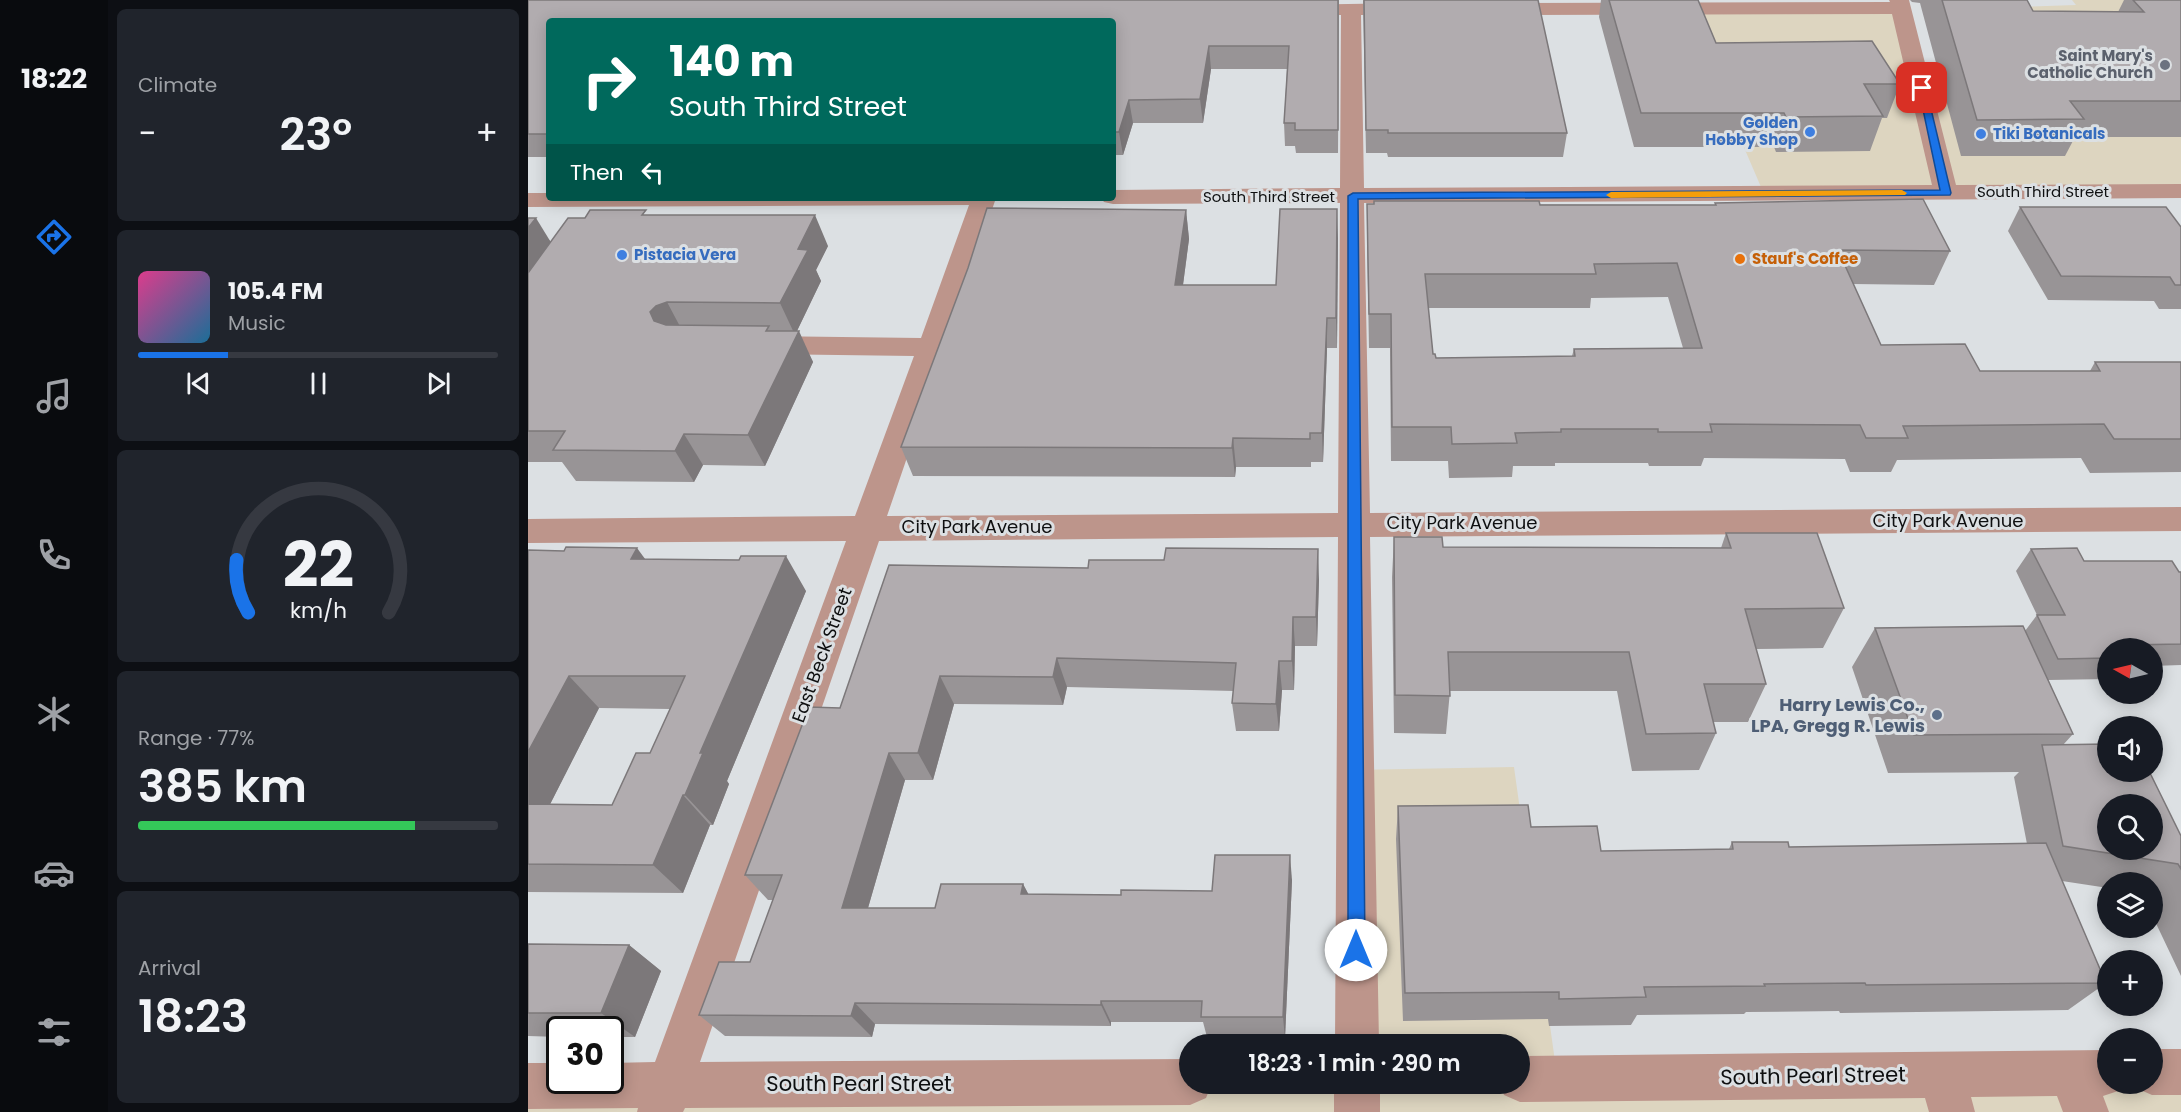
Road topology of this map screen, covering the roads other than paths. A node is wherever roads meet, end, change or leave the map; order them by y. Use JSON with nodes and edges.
{"nodes":[{"id":1,"x":1900,"y":4,"type":"edge"},
{"id":2,"x":1340,"y":6,"type":"edge"},
{"id":3,"x":1275,"y":9,"type":"edge"},
{"id":4,"x":1432,"y":9,"type":"edge"},
{"id":5,"x":1479,"y":9,"type":"edge"},
{"id":6,"x":2181,"y":191,"type":"edge"},
{"id":7,"x":1946,"y":193,"type":"junction"},
{"id":8,"x":1353,"y":196,"type":"junction"},
{"id":9,"x":1116,"y":197,"type":"edge"},
{"id":10,"x":528,"y":200,"type":"edge"},
{"id":11,"x":546,"y":200,"type":"edge"},
{"id":12,"x":605,"y":201,"type":"edge"},
{"id":13,"x":982,"y":201,"type":"edge"},
{"id":14,"x":590,"y":222,"type":"edge"},
{"id":15,"x":731,"y":345,"type":"edge"},
{"id":16,"x":931,"y":347,"type":"junction"},
{"id":17,"x":2181,"y":519,"type":"edge"},
{"id":18,"x":1354,"y":524,"type":"junction"},
{"id":19,"x":867,"y":528,"type":"junction"},
{"id":20,"x":528,"y":531,"type":"edge"},
{"id":21,"x":1357,"y":1034,"type":"edge"},
{"id":22,"x":2163,"y":1072,"type":"edge"},
{"id":23,"x":2181,"y":1072,"type":"edge"},
{"id":24,"x":1530,"y":1079,"type":"edge"},
{"id":25,"x":1179,"y":1082,"type":"edge"},
{"id":26,"x":528,"y":1086,"type":"edge"},
{"id":27,"x":2089,"y":1086,"type":"edge"},
{"id":28,"x":1947,"y":1093,"type":"edge"},
{"id":29,"x":1357,"y":1094,"type":"edge"},
{"id":30,"x":664,"y":1098,"type":"edge"},
{"id":31,"x":1357,"y":1112,"type":"edge"}],
"edges":[{"from":1,"to":5,"type":"street"},
{"from":1,"to":7,"type":"street"},
{"from":2,"to":3,"type":"street"},
{"from":2,"to":4,"type":"street"},
{"from":2,"to":8,"type":"street"},
{"from":6,"to":7,"type":"street","name":"South Third Street"},
{"from":7,"to":8,"type":"street","name":"South Third Street"},
{"from":8,"to":9,"type":"street","name":"South Third Street"},
{"from":8,"to":18,"type":"street"},
{"from":10,"to":11,"type":"street"},
{"from":12,"to":14,"type":"street"},
{"from":13,"to":16,"type":"street","name":"East Beck Street"},
{"from":15,"to":16,"type":"street"},
{"from":16,"to":19,"type":"street","name":"East Beck Street"},
{"from":17,"to":18,"type":"street","name":"City Park Avenue"},
{"from":18,"to":19,"type":"street","name":"City Park Avenue"},
{"from":18,"to":21,"type":"street"},
{"from":19,"to":20,"type":"street","name":"City Park Avenue"},
{"from":19,"to":30,"type":"street","name":"East Beck Street"},
{"from":22,"to":23,"type":"street"},
{"from":24,"to":28,"type":"street","name":"South Pearl Street"},
{"from":25,"to":30,"type":"street","name":"South Pearl Street"},
{"from":26,"to":30,"type":"street","name":"South Pearl Street"},
{"from":27,"to":28,"type":"street","name":"South Pearl Street"},
{"from":29,"to":31,"type":"street"}]}
